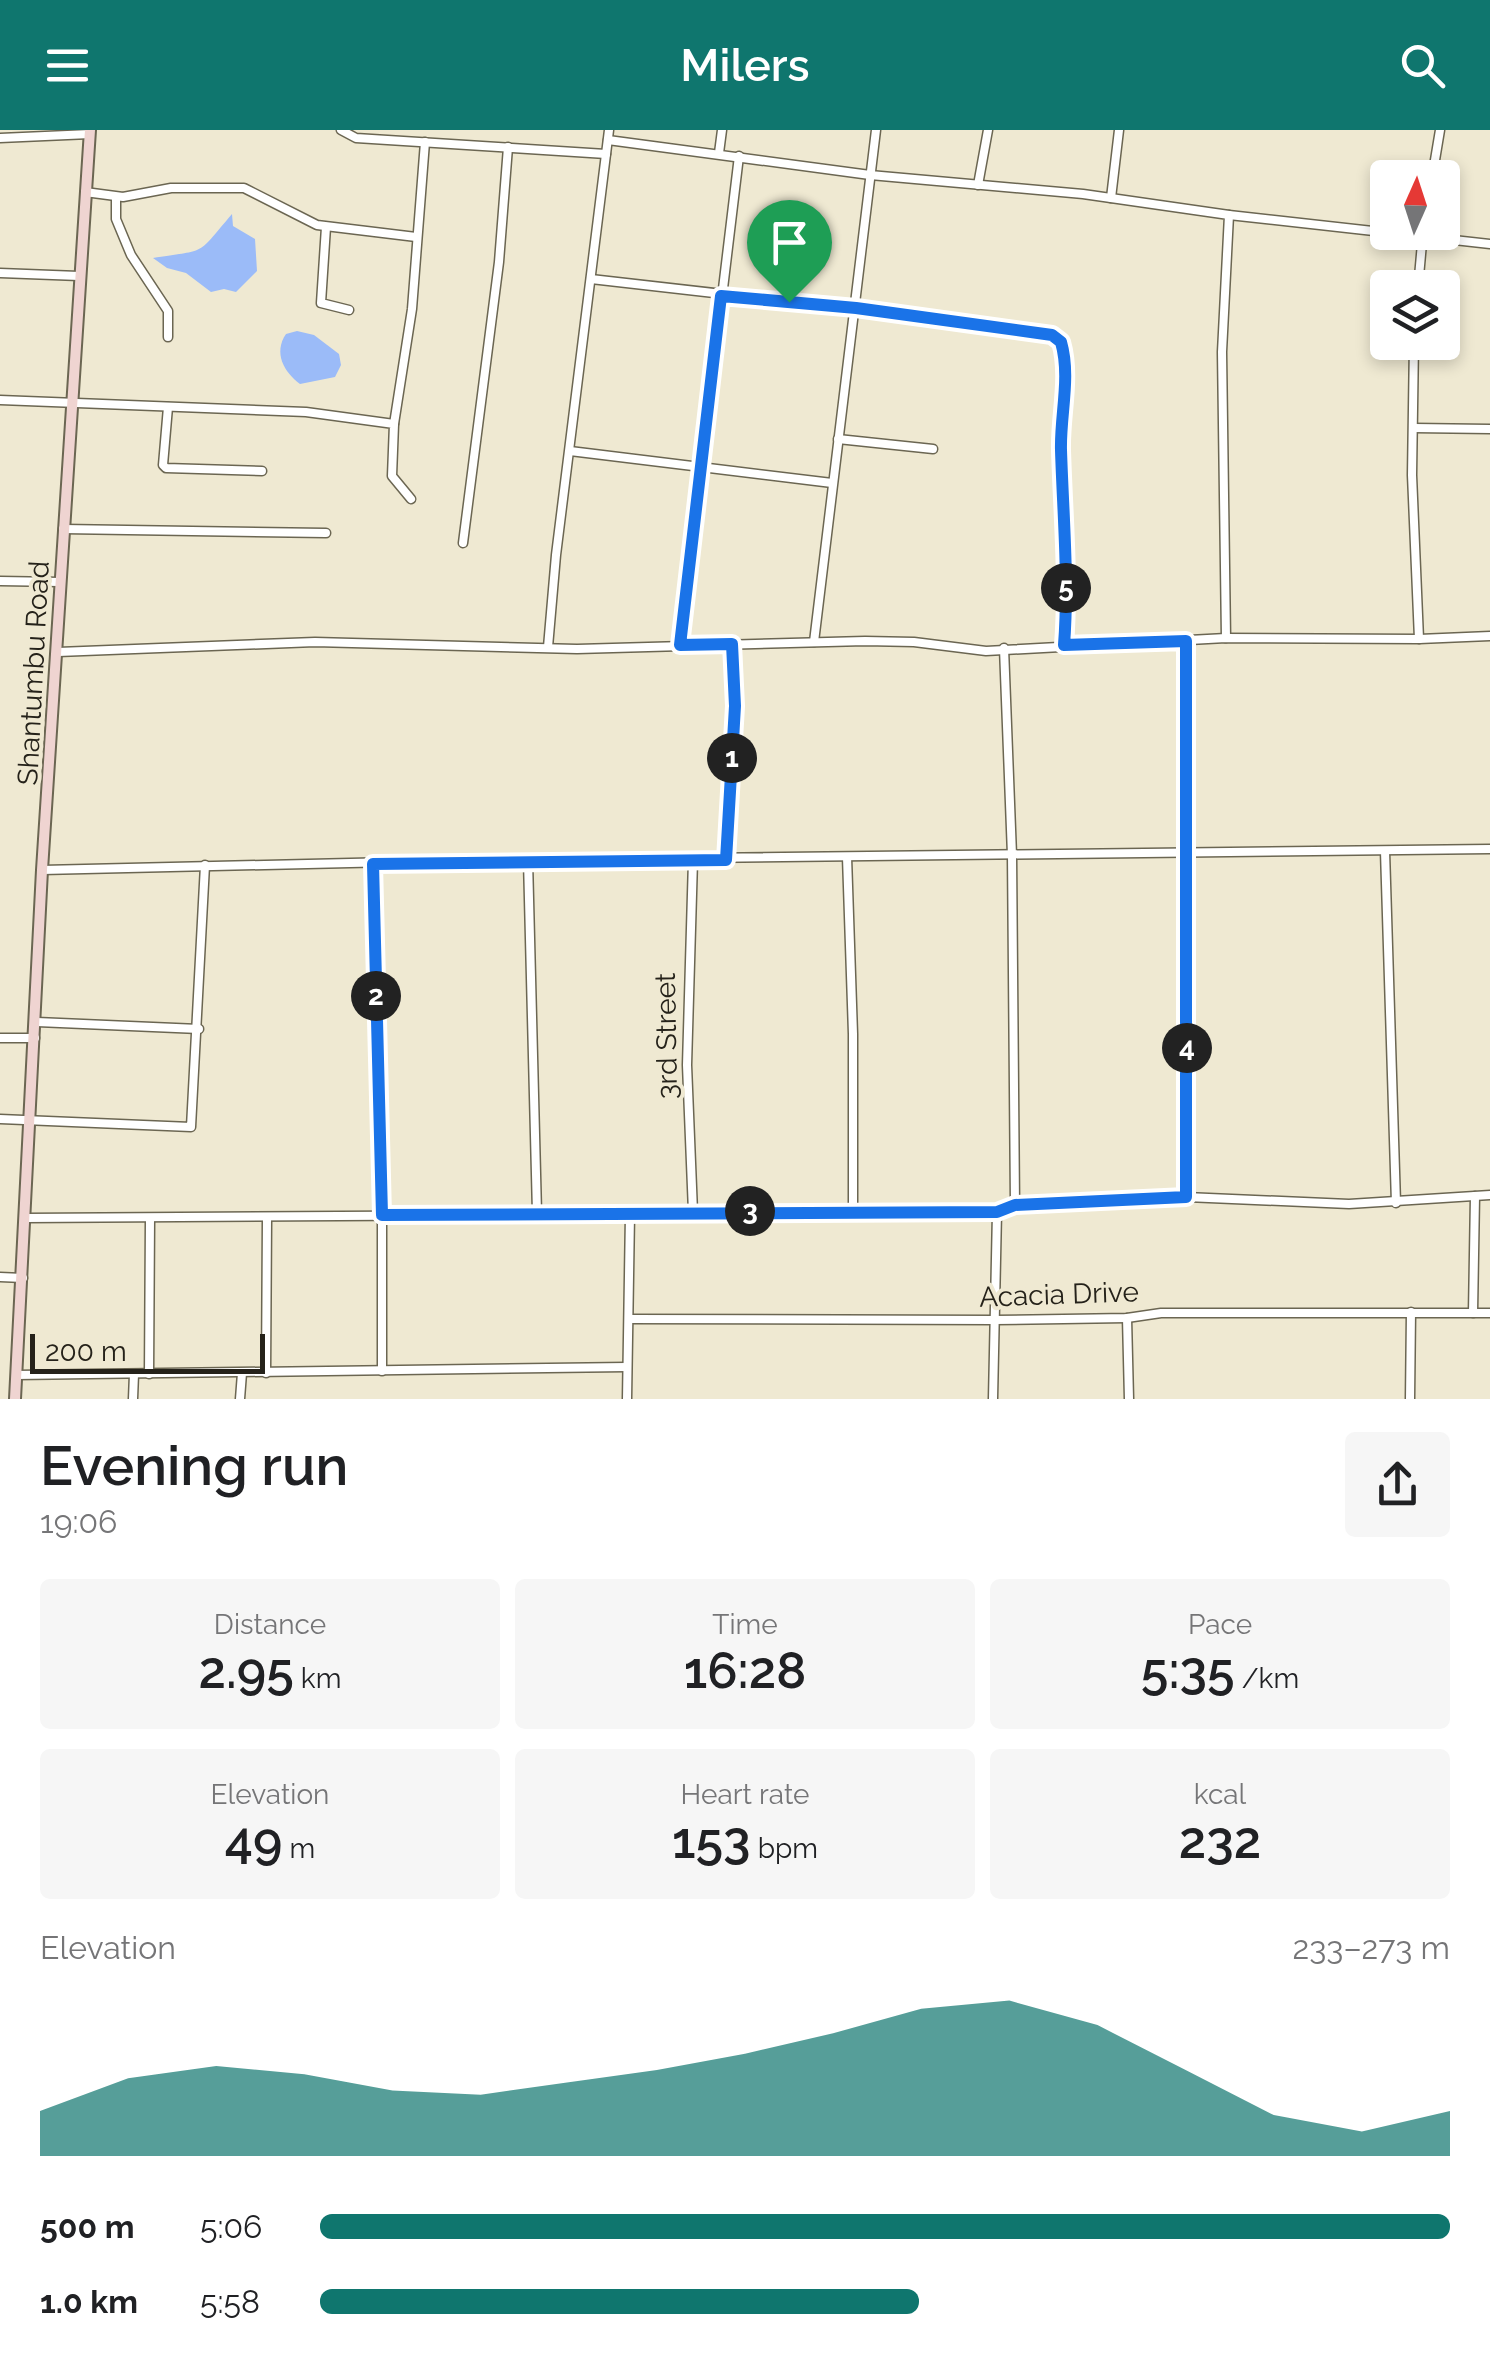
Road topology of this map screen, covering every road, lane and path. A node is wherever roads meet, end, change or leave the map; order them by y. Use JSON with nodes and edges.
{"nodes":[{"id":1,"x":341,"y":130,"type":"edge"},
{"id":2,"x":722,"y":130,"type":"edge"},
{"id":3,"x":876,"y":130,"type":"edge"},
{"id":4,"x":988,"y":130,"type":"edge"},
{"id":5,"x":1118,"y":130,"type":"edge"},
{"id":6,"x":1440,"y":130,"type":"edge"},
{"id":7,"x":90,"y":132,"type":"edge"},
{"id":8,"x":608,"y":135,"type":"edge"},
{"id":9,"x":0,"y":138,"type":"edge"},
{"id":10,"x":425,"y":142,"type":"junction"},
{"id":11,"x":508,"y":147,"type":"junction"},
{"id":12,"x":719,"y":153,"type":"junction"},
{"id":13,"x":606,"y":154,"type":"junction"},
{"id":14,"x":739,"y":156,"type":"junction"},
{"id":15,"x":1435,"y":160,"type":"edge"},
{"id":16,"x":870,"y":175,"type":"junction"},
{"id":17,"x":978,"y":185,"type":"junction"},
{"id":18,"x":85,"y":192,"type":"junction"},
{"id":19,"x":116,"y":197,"type":"junction"},
{"id":20,"x":1111,"y":198,"type":"junction"},
{"id":21,"x":1229,"y":215,"type":"junction"},
{"id":22,"x":326,"y":227,"type":"junction"},
{"id":23,"x":1370,"y":229,"type":"edge"},
{"id":24,"x":416,"y":237,"type":"junction"},
{"id":25,"x":1460,"y":240,"type":"edge"},
{"id":26,"x":1490,"y":244,"type":"edge"},
{"id":27,"x":0,"y":273,"type":"edge"},
{"id":28,"x":79,"y":276,"type":"junction"},
{"id":29,"x":591,"y":279,"type":"junction"},
{"id":30,"x":721,"y":296,"type":"junction"},
{"id":31,"x":856,"y":308,"type":"junction"},
{"id":32,"x":348,"y":310,"type":"dead end"},
{"id":33,"x":168,"y":337,"type":"dead end"},
{"id":34,"x":1414,"y":360,"type":"edge"},
{"id":35,"x":0,"y":400,"type":"edge"},
{"id":36,"x":70,"y":403,"type":"junction"},
{"id":37,"x":168,"y":407,"type":"junction"},
{"id":38,"x":394,"y":424,"type":"junction"},
{"id":39,"x":1414,"y":428,"type":"junction"},
{"id":40,"x":1490,"y":430,"type":"edge"},
{"id":41,"x":838,"y":439,"type":"junction"},
{"id":42,"x":933,"y":449,"type":"dead end"},
{"id":43,"x":570,"y":451,"type":"junction"},
{"id":44,"x":701,"y":465,"type":"junction"},
{"id":45,"x":262,"y":471,"type":"dead end"},
{"id":46,"x":832,"y":483,"type":"junction"},
{"id":47,"x":410,"y":499,"type":"dead end"},
{"id":48,"x":63,"y":529,"type":"junction"},
{"id":49,"x":326,"y":533,"type":"dead end"},
{"id":50,"x":463,"y":544,"type":"dead end"},
{"id":51,"x":0,"y":582,"type":"edge"},
{"id":52,"x":60,"y":582,"type":"junction"},
{"id":53,"x":1490,"y":636,"type":"edge"},
{"id":54,"x":1226,"y":638,"type":"junction"},
{"id":55,"x":1419,"y":639,"type":"junction"},
{"id":56,"x":1186,"y":641,"type":"junction"},
{"id":57,"x":814,"y":642,"type":"junction"},
{"id":58,"x":732,"y":644,"type":"junction"},
{"id":59,"x":680,"y":645,"type":"junction"},
{"id":60,"x":1064,"y":645,"type":"junction"},
{"id":61,"x":548,"y":648,"type":"junction"},
{"id":62,"x":1004,"y":648,"type":"junction"},
{"id":63,"x":58,"y":652,"type":"junction"},
{"id":64,"x":1490,"y":849,"type":"edge"},
{"id":65,"x":1385,"y":851,"type":"junction"},
{"id":66,"x":1186,"y":854,"type":"junction"},
{"id":67,"x":1012,"y":855,"type":"junction"},
{"id":68,"x":847,"y":856,"type":"junction"},
{"id":69,"x":528,"y":860,"type":"junction"},
{"id":70,"x":693,"y":860,"type":"junction"},
{"id":71,"x":726,"y":860,"type":"junction"},
{"id":72,"x":373,"y":864,"type":"junction"},
{"id":73,"x":206,"y":865,"type":"junction"},
{"id":74,"x":42,"y":870,"type":"junction"},
{"id":75,"x":37,"y":1022,"type":"junction"},
{"id":76,"x":198,"y":1029,"type":"junction"},
{"id":77,"x":0,"y":1038,"type":"edge"},
{"id":78,"x":35,"y":1038,"type":"junction"},
{"id":79,"x":0,"y":1119,"type":"edge"},
{"id":80,"x":32,"y":1120,"type":"junction"},
{"id":81,"x":1490,"y":1195,"type":"edge"},
{"id":82,"x":1474,"y":1196,"type":"junction"},
{"id":83,"x":1186,"y":1197,"type":"junction"},
{"id":84,"x":1396,"y":1203,"type":"junction"},
{"id":85,"x":1015,"y":1205,"type":"junction"},
{"id":86,"x":853,"y":1210,"type":"junction"},
{"id":87,"x":693,"y":1212,"type":"junction"},
{"id":88,"x":997,"y":1212,"type":"junction"},
{"id":89,"x":537,"y":1214,"type":"junction"},
{"id":90,"x":630,"y":1214,"type":"junction"},
{"id":91,"x":382,"y":1215,"type":"junction"},
{"id":92,"x":26,"y":1218,"type":"junction"},
{"id":93,"x":150,"y":1219,"type":"junction"},
{"id":94,"x":268,"y":1219,"type":"junction"},
{"id":95,"x":0,"y":1277,"type":"edge"},
{"id":96,"x":22,"y":1278,"type":"junction"},
{"id":97,"x":1411,"y":1312,"type":"junction"},
{"id":98,"x":1472,"y":1313,"type":"junction"},
{"id":99,"x":1490,"y":1313,"type":"edge"},
{"id":100,"x":1127,"y":1318,"type":"junction"},
{"id":101,"x":629,"y":1319,"type":"junction"},
{"id":102,"x":995,"y":1320,"type":"junction"},
{"id":103,"x":627,"y":1367,"type":"junction"},
{"id":104,"x":382,"y":1371,"type":"junction"},
{"id":105,"x":266,"y":1373,"type":"junction"},
{"id":106,"x":16,"y":1374,"type":"junction"},
{"id":107,"x":134,"y":1374,"type":"junction"},
{"id":108,"x":149,"y":1374,"type":"junction"},
{"id":109,"x":242,"y":1374,"type":"junction"},
{"id":110,"x":15,"y":1399,"type":"edge"},
{"id":111,"x":133,"y":1399,"type":"edge"},
{"id":112,"x":240,"y":1399,"type":"edge"},
{"id":113,"x":627,"y":1399,"type":"edge"},
{"id":114,"x":994,"y":1399,"type":"edge"},
{"id":115,"x":1130,"y":1399,"type":"edge"},
{"id":116,"x":1410,"y":1399,"type":"edge"}],
"edges":[{"from":1,"to":10,"type":"street"},
{"from":2,"to":12,"type":"street"},
{"from":3,"to":16,"type":"street"},
{"from":4,"to":17,"type":"street"},
{"from":5,"to":20,"type":"street"},
{"from":6,"to":15,"type":"street"},
{"from":7,"to":9,"type":"street"},
{"from":7,"to":18,"type":"street","name":"Shantumbu Road"},
{"from":8,"to":12,"type":"street"},
{"from":8,"to":13,"type":"street"},
{"from":10,"to":11,"type":"street"},
{"from":10,"to":24,"type":"street"},
{"from":11,"to":13,"type":"street"},
{"from":11,"to":50,"type":"street"},
{"from":12,"to":14,"type":"street"},
{"from":13,"to":29,"type":"street"},
{"from":14,"to":16,"type":"street"},
{"from":14,"to":30,"type":"street"},
{"from":16,"to":17,"type":"street"},
{"from":16,"to":31,"type":"street"},
{"from":17,"to":20,"type":"street"},
{"from":18,"to":19,"type":"street"},
{"from":18,"to":28,"type":"street","name":"Shantumbu Road"},
{"from":19,"to":22,"type":"street"},
{"from":19,"to":33,"type":"street"},
{"from":20,"to":21,"type":"street"},
{"from":21,"to":23,"type":"street"},
{"from":21,"to":54,"type":"street"},
{"from":22,"to":24,"type":"street"},
{"from":22,"to":32,"type":"street"},
{"from":24,"to":38,"type":"street"},
{"from":25,"to":26,"type":"street"},
{"from":27,"to":28,"type":"street"},
{"from":28,"to":36,"type":"street","name":"Shantumbu Road"},
{"from":29,"to":30,"type":"street"},
{"from":29,"to":43,"type":"street"},
{"from":30,"to":31,"type":"street"},
{"from":30,"to":44,"type":"street"},
{"from":31,"to":41,"type":"street"},
{"from":31,"to":60,"type":"street"},
{"from":34,"to":39,"type":"street"},
{"from":35,"to":36,"type":"street"},
{"from":36,"to":37,"type":"street"},
{"from":36,"to":48,"type":"street","name":"Shantumbu Road"},
{"from":37,"to":38,"type":"street"},
{"from":37,"to":45,"type":"street"},
{"from":38,"to":47,"type":"street"},
{"from":39,"to":40,"type":"street"},
{"from":39,"to":55,"type":"street"},
{"from":41,"to":42,"type":"street"},
{"from":41,"to":46,"type":"street"},
{"from":43,"to":44,"type":"street"},
{"from":43,"to":61,"type":"street"},
{"from":44,"to":46,"type":"street"},
{"from":44,"to":59,"type":"street"},
{"from":46,"to":57,"type":"street"},
{"from":48,"to":49,"type":"street"},
{"from":48,"to":52,"type":"street","name":"Shantumbu Road"},
{"from":51,"to":52,"type":"street"},
{"from":52,"to":63,"type":"street","name":"Shantumbu Road"},
{"from":53,"to":55,"type":"street"},
{"from":54,"to":55,"type":"street"},
{"from":54,"to":56,"type":"street"},
{"from":56,"to":60,"type":"street"},
{"from":56,"to":66,"type":"street"},
{"from":57,"to":58,"type":"street"},
{"from":57,"to":62,"type":"street"},
{"from":58,"to":59,"type":"street"},
{"from":58,"to":71,"type":"street"},
{"from":59,"to":61,"type":"street"},
{"from":60,"to":62,"type":"street"},
{"from":61,"to":63,"type":"street"},
{"from":62,"to":67,"type":"street"},
{"from":63,"to":74,"type":"street","name":"Shantumbu Road"},
{"from":64,"to":65,"type":"street"},
{"from":65,"to":66,"type":"street"},
{"from":65,"to":84,"type":"street"},
{"from":66,"to":67,"type":"street"},
{"from":66,"to":83,"type":"street"},
{"from":67,"to":68,"type":"street"},
{"from":67,"to":85,"type":"street"},
{"from":68,"to":71,"type":"street"},
{"from":68,"to":86,"type":"street"},
{"from":69,"to":70,"type":"street"},
{"from":69,"to":72,"type":"street"},
{"from":69,"to":89,"type":"street"},
{"from":70,"to":71,"type":"street"},
{"from":70,"to":87,"type":"street","name":"3rd Street"},
{"from":72,"to":73,"type":"street"},
{"from":72,"to":91,"type":"street"},
{"from":73,"to":74,"type":"street"},
{"from":73,"to":76,"type":"street"},
{"from":74,"to":75,"type":"street","name":"Shantumbu Road"},
{"from":75,"to":76,"type":"street"},
{"from":75,"to":78,"type":"street","name":"Shantumbu Road"},
{"from":76,"to":80,"type":"street"},
{"from":77,"to":78,"type":"street"},
{"from":78,"to":80,"type":"street","name":"Shantumbu Road"},
{"from":79,"to":80,"type":"street"},
{"from":80,"to":92,"type":"street","name":"Shantumbu Road"},
{"from":81,"to":82,"type":"street"},
{"from":82,"to":84,"type":"street"},
{"from":82,"to":98,"type":"street"},
{"from":83,"to":84,"type":"street"},
{"from":83,"to":85,"type":"street"},
{"from":85,"to":88,"type":"street"},
{"from":86,"to":87,"type":"street"},
{"from":86,"to":88,"type":"street"},
{"from":87,"to":90,"type":"street"},
{"from":88,"to":102,"type":"street"},
{"from":89,"to":90,"type":"street"},
{"from":89,"to":91,"type":"street"},
{"from":90,"to":101,"type":"street"},
{"from":91,"to":94,"type":"street"},
{"from":91,"to":104,"type":"street"},
{"from":92,"to":93,"type":"street"},
{"from":92,"to":96,"type":"street","name":"Shantumbu Road"},
{"from":93,"to":94,"type":"street"},
{"from":93,"to":108,"type":"street"},
{"from":94,"to":105,"type":"street"},
{"from":95,"to":96,"type":"street"},
{"from":96,"to":106,"type":"street","name":"Shantumbu Road"},
{"from":97,"to":98,"type":"street","name":"Acacia Drive"},
{"from":97,"to":100,"type":"street","name":"Acacia Drive"},
{"from":97,"to":116,"type":"street"},
{"from":98,"to":99,"type":"street","name":"Acacia Drive"},
{"from":100,"to":102,"type":"street","name":"Acacia Drive"},
{"from":100,"to":115,"type":"street"},
{"from":101,"to":102,"type":"street","name":"Acacia Drive"},
{"from":101,"to":103,"type":"street"},
{"from":102,"to":114,"type":"street"},
{"from":103,"to":104,"type":"street"},
{"from":103,"to":113,"type":"street"},
{"from":104,"to":105,"type":"street"},
{"from":105,"to":109,"type":"street"},
{"from":106,"to":107,"type":"street"},
{"from":106,"to":110,"type":"street","name":"Shantumbu Road"},
{"from":107,"to":108,"type":"street"},
{"from":107,"to":111,"type":"street"},
{"from":108,"to":109,"type":"street"},
{"from":109,"to":112,"type":"street"}]}
